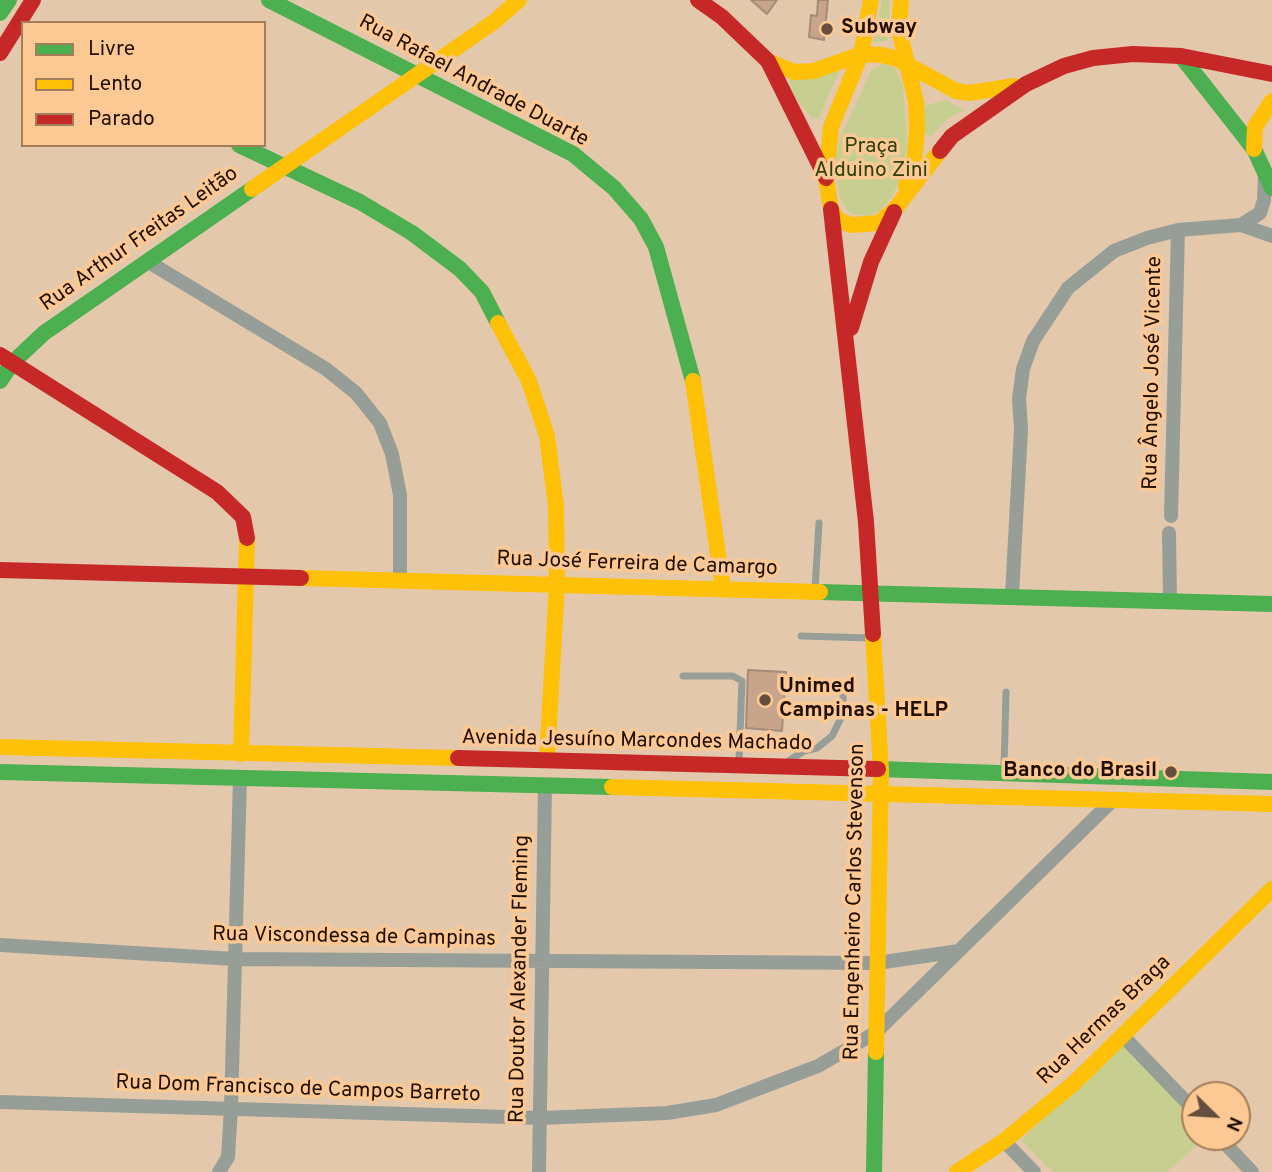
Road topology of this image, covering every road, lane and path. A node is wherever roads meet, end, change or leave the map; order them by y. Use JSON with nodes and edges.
{"nodes":[{"id":1,"x":9,"y":0,"type":"edge"},
{"id":2,"x":33,"y":0,"type":"edge"},
{"id":3,"x":269,"y":0,"type":"edge"},
{"id":4,"x":517,"y":0,"type":"edge"},
{"id":5,"x":698,"y":0,"type":"edge"},
{"id":6,"x":871,"y":0,"type":"edge"},
{"id":7,"x":901,"y":0,"type":"edge"},
{"id":8,"x":0,"y":13,"type":"edge"},
{"id":9,"x":22,"y":21,"type":"edge"},
{"id":10,"x":21,"y":24,"type":"edge"},
{"id":11,"x":10,"y":46,"type":"edge"},
{"id":12,"x":861,"y":54,"type":"junction"},
{"id":13,"x":1181,"y":56,"type":"junction"},
{"id":14,"x":768,"y":61,"type":"junction"},
{"id":15,"x":908,"y":65,"type":"junction"},
{"id":16,"x":420,"y":74,"type":"junction"},
{"id":17,"x":1272,"y":74,"type":"edge"},
{"id":18,"x":1026,"y":84,"type":"junction"},
{"id":19,"x":1272,"y":101,"type":"edge"},
{"id":20,"x":243,"y":147,"type":"edge"},
{"id":21,"x":1254,"y":149,"type":"junction"},
{"id":22,"x":284,"y":166,"type":"junction"},
{"id":23,"x":826,"y":178,"type":"junction"},
{"id":24,"x":1268,"y":181,"type":"edge"},
{"id":25,"x":831,"y":209,"type":"junction"},
{"id":26,"x":895,"y":209,"type":"junction"},
{"id":27,"x":1241,"y":225,"type":"junction"},
{"id":28,"x":1178,"y":230,"type":"junction"},
{"id":29,"x":1272,"y":236,"type":"edge"},
{"id":30,"x":146,"y":261,"type":"junction"},
{"id":31,"x":848,"y":339,"type":"junction"},
{"id":32,"x":6,"y":359,"type":"edge"},
{"id":33,"x":0,"y":381,"type":"edge"},
{"id":34,"x":1171,"y":516,"type":"dead end"},
{"id":35,"x":819,"y":523,"type":"dead end"},
{"id":36,"x":1169,"y":533,"type":"dead end"},
{"id":37,"x":0,"y":570,"type":"edge"},
{"id":38,"x":245,"y":577,"type":"junction"},
{"id":39,"x":400,"y":581,"type":"junction"},
{"id":40,"x":557,"y":583,"type":"junction"},
{"id":41,"x":723,"y":589,"type":"junction"},
{"id":42,"x":815,"y":590,"type":"junction"},
{"id":43,"x":870,"y":591,"type":"junction"},
{"id":44,"x":1012,"y":595,"type":"junction"},
{"id":45,"x":1170,"y":600,"type":"junction"},
{"id":46,"x":1271,"y":603,"type":"edge"},
{"id":47,"x":801,"y":636,"type":"dead end"},
{"id":48,"x":872,"y":638,"type":"junction"},
{"id":49,"x":683,"y":676,"type":"dead end"},
{"id":50,"x":843,"y":687,"type":"dead end"},
{"id":51,"x":1006,"y":692,"type":"dead end"},
{"id":52,"x":0,"y":747,"type":"edge"},
{"id":53,"x":49,"y":749,"type":"junction"},
{"id":54,"x":241,"y":754,"type":"junction"},
{"id":55,"x":365,"y":756,"type":"junction"},
{"id":56,"x":435,"y":758,"type":"junction"},
{"id":57,"x":547,"y":760,"type":"junction"},
{"id":58,"x":696,"y":763,"type":"junction"},
{"id":59,"x":739,"y":764,"type":"junction"},
{"id":60,"x":785,"y":766,"type":"junction"},
{"id":61,"x":881,"y":771,"type":"junction"},
{"id":62,"x":0,"y":772,"type":"edge"},
{"id":63,"x":49,"y":773,"type":"junction"},
{"id":64,"x":986,"y":774,"type":"junction"},
{"id":65,"x":1004,"y":774,"type":"junction"},
{"id":66,"x":1064,"y":776,"type":"junction"},
{"id":67,"x":240,"y":778,"type":"junction"},
{"id":68,"x":366,"y":781,"type":"junction"},
{"id":69,"x":1272,"y":782,"type":"edge"},
{"id":70,"x":436,"y":783,"type":"junction"},
{"id":71,"x":545,"y":786,"type":"junction"},
{"id":72,"x":695,"y":788,"type":"junction"},
{"id":73,"x":784,"y":790,"type":"junction"},
{"id":74,"x":880,"y":794,"type":"junction"},
{"id":75,"x":985,"y":797,"type":"junction"},
{"id":76,"x":1064,"y":799,"type":"junction"},
{"id":77,"x":1113,"y":800,"type":"junction"},
{"id":78,"x":1272,"y":804,"type":"edge"},
{"id":79,"x":1079,"y":833,"type":"junction"},
{"id":80,"x":1272,"y":889,"type":"edge"},
{"id":81,"x":0,"y":945,"type":"edge"},
{"id":82,"x":959,"y":951,"type":"junction"},
{"id":83,"x":235,"y":959,"type":"junction"},
{"id":84,"x":541,"y":961,"type":"junction"},
{"id":85,"x":877,"y":963,"type":"junction"},
{"id":86,"x":876,"y":1033,"type":"junction"},
{"id":87,"x":1122,"y":1035,"type":"junction"},
{"id":88,"x":1181,"y":1096,"type":"edge"},
{"id":89,"x":0,"y":1102,"type":"edge"},
{"id":90,"x":231,"y":1108,"type":"junction"},
{"id":91,"x":540,"y":1118,"type":"junction"},
{"id":92,"x":1004,"y":1141,"type":"junction"},
{"id":93,"x":1232,"y":1151,"type":"edge"},
{"id":94,"x":228,"y":1157,"type":"junction"},
{"id":95,"x":219,"y":1172,"type":"edge"},
{"id":96,"x":235,"y":1172,"type":"edge"},
{"id":97,"x":539,"y":1172,"type":"edge"},
{"id":98,"x":874,"y":1172,"type":"edge"},
{"id":99,"x":957,"y":1172,"type":"edge"},
{"id":100,"x":1034,"y":1172,"type":"edge"},
{"id":101,"x":1252,"y":1172,"type":"edge"}],
"edges":[{"from":1,"to":8,"type":"street"},
{"from":2,"to":9,"type":"street"},
{"from":3,"to":16,"type":"street","name":"Rua Rafael Andrade Duarte"},
{"from":4,"to":16,"type":"street","name":"Rua Arthur Freitas Leitão"},
{"from":5,"to":14,"type":"street"},
{"from":6,"to":12,"type":"street"},
{"from":7,"to":15,"type":"street"},
{"from":10,"to":11,"type":"street"},
{"from":12,"to":14,"type":"street"},
{"from":12,"to":15,"type":"street"},
{"from":12,"to":23,"type":"street"},
{"from":13,"to":17,"type":"street"},
{"from":13,"to":18,"type":"street"},
{"from":13,"to":21,"type":"street"},
{"from":14,"to":23,"type":"street"},
{"from":15,"to":18,"type":"street"},
{"from":15,"to":26,"type":"street"},
{"from":16,"to":22,"type":"street","name":"Rua Arthur Freitas Leitão"},
{"from":16,"to":41,"type":"street","name":"Rua Rafael Andrade Duarte"},
{"from":18,"to":26,"type":"street"},
{"from":19,"to":21,"type":"street"},
{"from":20,"to":22,"type":"street"},
{"from":21,"to":24,"type":"street"},
{"from":22,"to":30,"type":"street","name":"Rua Arthur Freitas Leitão"},
{"from":22,"to":40,"type":"street"},
{"from":23,"to":25,"type":"street","name":"Rua Engenheiro Carlos Stevenson"},
{"from":24,"to":27,"type":"street"},
{"from":25,"to":26,"type":"street"},
{"from":25,"to":31,"type":"street","name":"Rua Engenheiro Carlos Stevenson"},
{"from":26,"to":31,"type":"street","name":"Rua Engenheiro Carlos Stevenson"},
{"from":27,"to":28,"type":"street"},
{"from":27,"to":29,"type":"street"},
{"from":28,"to":34,"type":"street","name":"Rua Ângelo José Vicente"},
{"from":28,"to":44,"type":"street"},
{"from":30,"to":32,"type":"street","name":"Rua Arthur Freitas Leitão"},
{"from":30,"to":39,"type":"street"},
{"from":31,"to":43,"type":"street","name":"Rua Engenheiro Carlos Stevenson"},
{"from":32,"to":33,"type":"street","name":"Rua Arthur Freitas Leitão"},
{"from":32,"to":38,"type":"street"},
{"from":35,"to":42,"type":"lane"},
{"from":36,"to":45,"type":"street"},
{"from":37,"to":38,"type":"street","name":"Rua José Ferreira de Camargo"},
{"from":38,"to":39,"type":"street","name":"Rua José Ferreira de Camargo"},
{"from":38,"to":54,"type":"street"},
{"from":39,"to":40,"type":"street","name":"Rua José Ferreira de Camargo"},
{"from":40,"to":41,"type":"street","name":"Rua José Ferreira de Camargo"},
{"from":40,"to":57,"type":"street"},
{"from":41,"to":42,"type":"street","name":"Rua José Ferreira de Camargo"},
{"from":42,"to":43,"type":"street","name":"Rua José Ferreira de Camargo"},
{"from":43,"to":44,"type":"street","name":"Rua José Ferreira de Camargo"},
{"from":43,"to":48,"type":"street","name":"Rua Engenheiro Carlos Stevenson"},
{"from":44,"to":45,"type":"street","name":"Rua José Ferreira de Camargo"},
{"from":45,"to":46,"type":"street","name":"Rua José Ferreira de Camargo"},
{"from":47,"to":48,"type":"lane"},
{"from":48,"to":61,"type":"street","name":"Rua Engenheiro Carlos Stevenson"},
{"from":49,"to":59,"type":"lane"},
{"from":50,"to":60,"type":"lane"},
{"from":51,"to":65,"type":"lane"},
{"from":52,"to":53,"type":"street","name":"Avenida Jesuíno Marcondes Machado"},
{"from":53,"to":54,"type":"street","name":"Avenida Jesuíno Marcondes Machado"},
{"from":53,"to":63,"type":"street"},
{"from":54,"to":55,"type":"street","name":"Avenida Jesuíno Marcondes Machado"},
{"from":55,"to":56,"type":"street","name":"Avenida Jesuíno Marcondes Machado"},
{"from":55,"to":68,"type":"street"},
{"from":56,"to":57,"type":"street","name":"Avenida Jesuíno Marcondes Machado"},
{"from":56,"to":70,"type":"street"},
{"from":57,"to":58,"type":"street","name":"Avenida Jesuíno Marcondes Machado"},
{"from":58,"to":59,"type":"street","name":"Avenida Jesuíno Marcondes Machado"},
{"from":58,"to":72,"type":"street"},
{"from":59,"to":60,"type":"street","name":"Avenida Jesuíno Marcondes Machado"},
{"from":60,"to":61,"type":"street","name":"Avenida Jesuíno Marcondes Machado"},
{"from":60,"to":73,"type":"street"},
{"from":61,"to":64,"type":"street","name":"Avenida Jesuíno Marcondes Machado"},
{"from":61,"to":74,"type":"street","name":"Rua Engenheiro Carlos Stevenson"},
{"from":62,"to":63,"type":"street"},
{"from":63,"to":67,"type":"street"},
{"from":64,"to":65,"type":"street","name":"Avenida Jesuíno Marcondes Machado"},
{"from":64,"to":75,"type":"street"},
{"from":65,"to":66,"type":"street","name":"Avenida Jesuíno Marcondes Machado"},
{"from":66,"to":69,"type":"street","name":"Avenida Jesuíno Marcondes Machado"},
{"from":66,"to":76,"type":"street"},
{"from":67,"to":68,"type":"street"},
{"from":67,"to":83,"type":"street"},
{"from":68,"to":70,"type":"street"},
{"from":70,"to":71,"type":"street"},
{"from":71,"to":72,"type":"street"},
{"from":71,"to":84,"type":"street","name":"Rua Doutor Alexander Fleming"},
{"from":72,"to":73,"type":"street"},
{"from":73,"to":74,"type":"street"},
{"from":74,"to":75,"type":"street"},
{"from":74,"to":85,"type":"street","name":"Rua Engenheiro Carlos Stevenson"},
{"from":75,"to":76,"type":"street"},
{"from":76,"to":77,"type":"street"},
{"from":76,"to":79,"type":"street"},
{"from":77,"to":78,"type":"street"},
{"from":77,"to":79,"type":"street","name":"Rua Dom Francisco de Campos Barreto"},
{"from":79,"to":82,"type":"street","name":"Rua Dom Francisco de Campos Barreto"},
{"from":80,"to":87,"type":"street","name":"Rua Hermas Braga"},
{"from":81,"to":83,"type":"street","name":"Rua Viscondessa de Campinas"},
{"from":82,"to":85,"type":"street","name":"Rua Viscondessa de Campinas"},
{"from":82,"to":86,"type":"street","name":"Rua Dom Francisco de Campos Barreto"},
{"from":83,"to":84,"type":"street","name":"Rua Viscondessa de Campinas"},
{"from":83,"to":90,"type":"street"},
{"from":84,"to":85,"type":"street","name":"Rua Viscondessa de Campinas"},
{"from":84,"to":91,"type":"street","name":"Rua Doutor Alexander Fleming"},
{"from":85,"to":86,"type":"street","name":"Rua Engenheiro Carlos Stevenson"},
{"from":86,"to":91,"type":"street","name":"Rua Dom Francisco de Campos Barreto"},
{"from":86,"to":98,"type":"street","name":"Rua Engenheiro Carlos Stevenson"},
{"from":87,"to":88,"type":"street"},
{"from":87,"to":92,"type":"street","name":"Rua Hermas Braga"},
{"from":89,"to":90,"type":"street","name":"Rua Dom Francisco de Campos Barreto"},
{"from":90,"to":91,"type":"street","name":"Rua Dom Francisco de Campos Barreto"},
{"from":90,"to":94,"type":"street"},
{"from":91,"to":97,"type":"street","name":"Rua Doutor Alexander Fleming"},
{"from":92,"to":99,"type":"street","name":"Rua Hermas Braga"},
{"from":92,"to":100,"type":"street"},
{"from":93,"to":101,"type":"street"},
{"from":94,"to":95,"type":"street"},
{"from":94,"to":96,"type":"street"}]}
